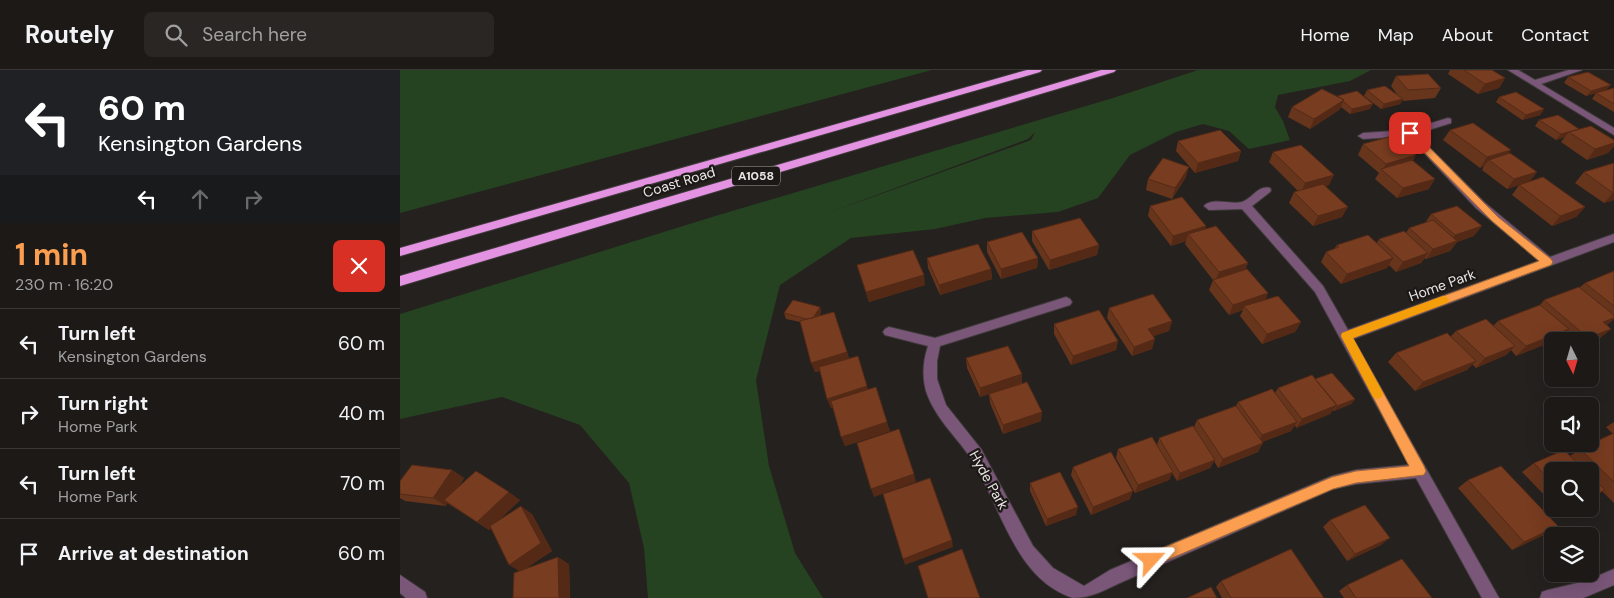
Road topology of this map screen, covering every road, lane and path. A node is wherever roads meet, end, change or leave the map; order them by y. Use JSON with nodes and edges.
{"nodes":[{"id":1,"x":1037,"y":70,"type":"edge"},
{"id":2,"x":1111,"y":70,"type":"edge"},
{"id":3,"x":1512,"y":70,"type":"edge"},
{"id":4,"x":1578,"y":70,"type":"edge"},
{"id":5,"x":1534,"y":83,"type":"junction"},
{"id":6,"x":1448,"y":121,"type":"dead end"},
{"id":7,"x":1614,"y":132,"type":"edge"},
{"id":8,"x":1410,"y":133,"type":"junction"},
{"id":9,"x":1363,"y":136,"type":"dead end"},
{"id":10,"x":1266,"y":190,"type":"dead end"},
{"id":11,"x":1209,"y":206,"type":"dead end"},
{"id":12,"x":1245,"y":206,"type":"junction"},
{"id":13,"x":1614,"y":238,"type":"edge"},
{"id":14,"x":400,"y":252,"type":"edge"},
{"id":15,"x":1548,"y":262,"type":"junction"},
{"id":16,"x":400,"y":281,"type":"edge"},
{"id":17,"x":1066,"y":302,"type":"dead end"},
{"id":18,"x":889,"y":332,"type":"dead end"},
{"id":19,"x":1346,"y":336,"type":"junction"},
{"id":20,"x":935,"y":343,"type":"junction"},
{"id":21,"x":1419,"y":471,"type":"junction"},
{"id":22,"x":1614,"y":577,"type":"edge"},
{"id":23,"x":400,"y":583,"type":"edge"},
{"id":24,"x":1084,"y":596,"type":"edge"},
{"id":25,"x":419,"y":598,"type":"edge"},
{"id":26,"x":1491,"y":598,"type":"edge"},
{"id":27,"x":1548,"y":598,"type":"edge"}],
"edges":[{"from":1,"to":14,"type":"highway","name":"Coast Road","number":"A1058"},
{"from":2,"to":16,"type":"highway","name":"Coast Road","number":"A1058"},
{"from":3,"to":5,"type":"street"},
{"from":4,"to":5,"type":"street"},
{"from":5,"to":7,"type":"street"},
{"from":6,"to":8,"type":"street"},
{"from":8,"to":9,"type":"street"},
{"from":8,"to":15,"type":"street"},
{"from":10,"to":12,"type":"street"},
{"from":11,"to":12,"type":"street"},
{"from":12,"to":19,"type":"street"},
{"from":13,"to":15,"type":"street","name":"Home Park"},
{"from":15,"to":19,"type":"street","name":"Home Park"},
{"from":17,"to":20,"type":"street"},
{"from":18,"to":20,"type":"street"},
{"from":19,"to":21,"type":"street"},
{"from":20,"to":24,"type":"street","name":"Hyde Park"},
{"from":21,"to":24,"type":"street","name":"Hyde Park"},
{"from":21,"to":26,"type":"street"},
{"from":22,"to":27,"type":"street"},
{"from":23,"to":25,"type":"street"}]}
